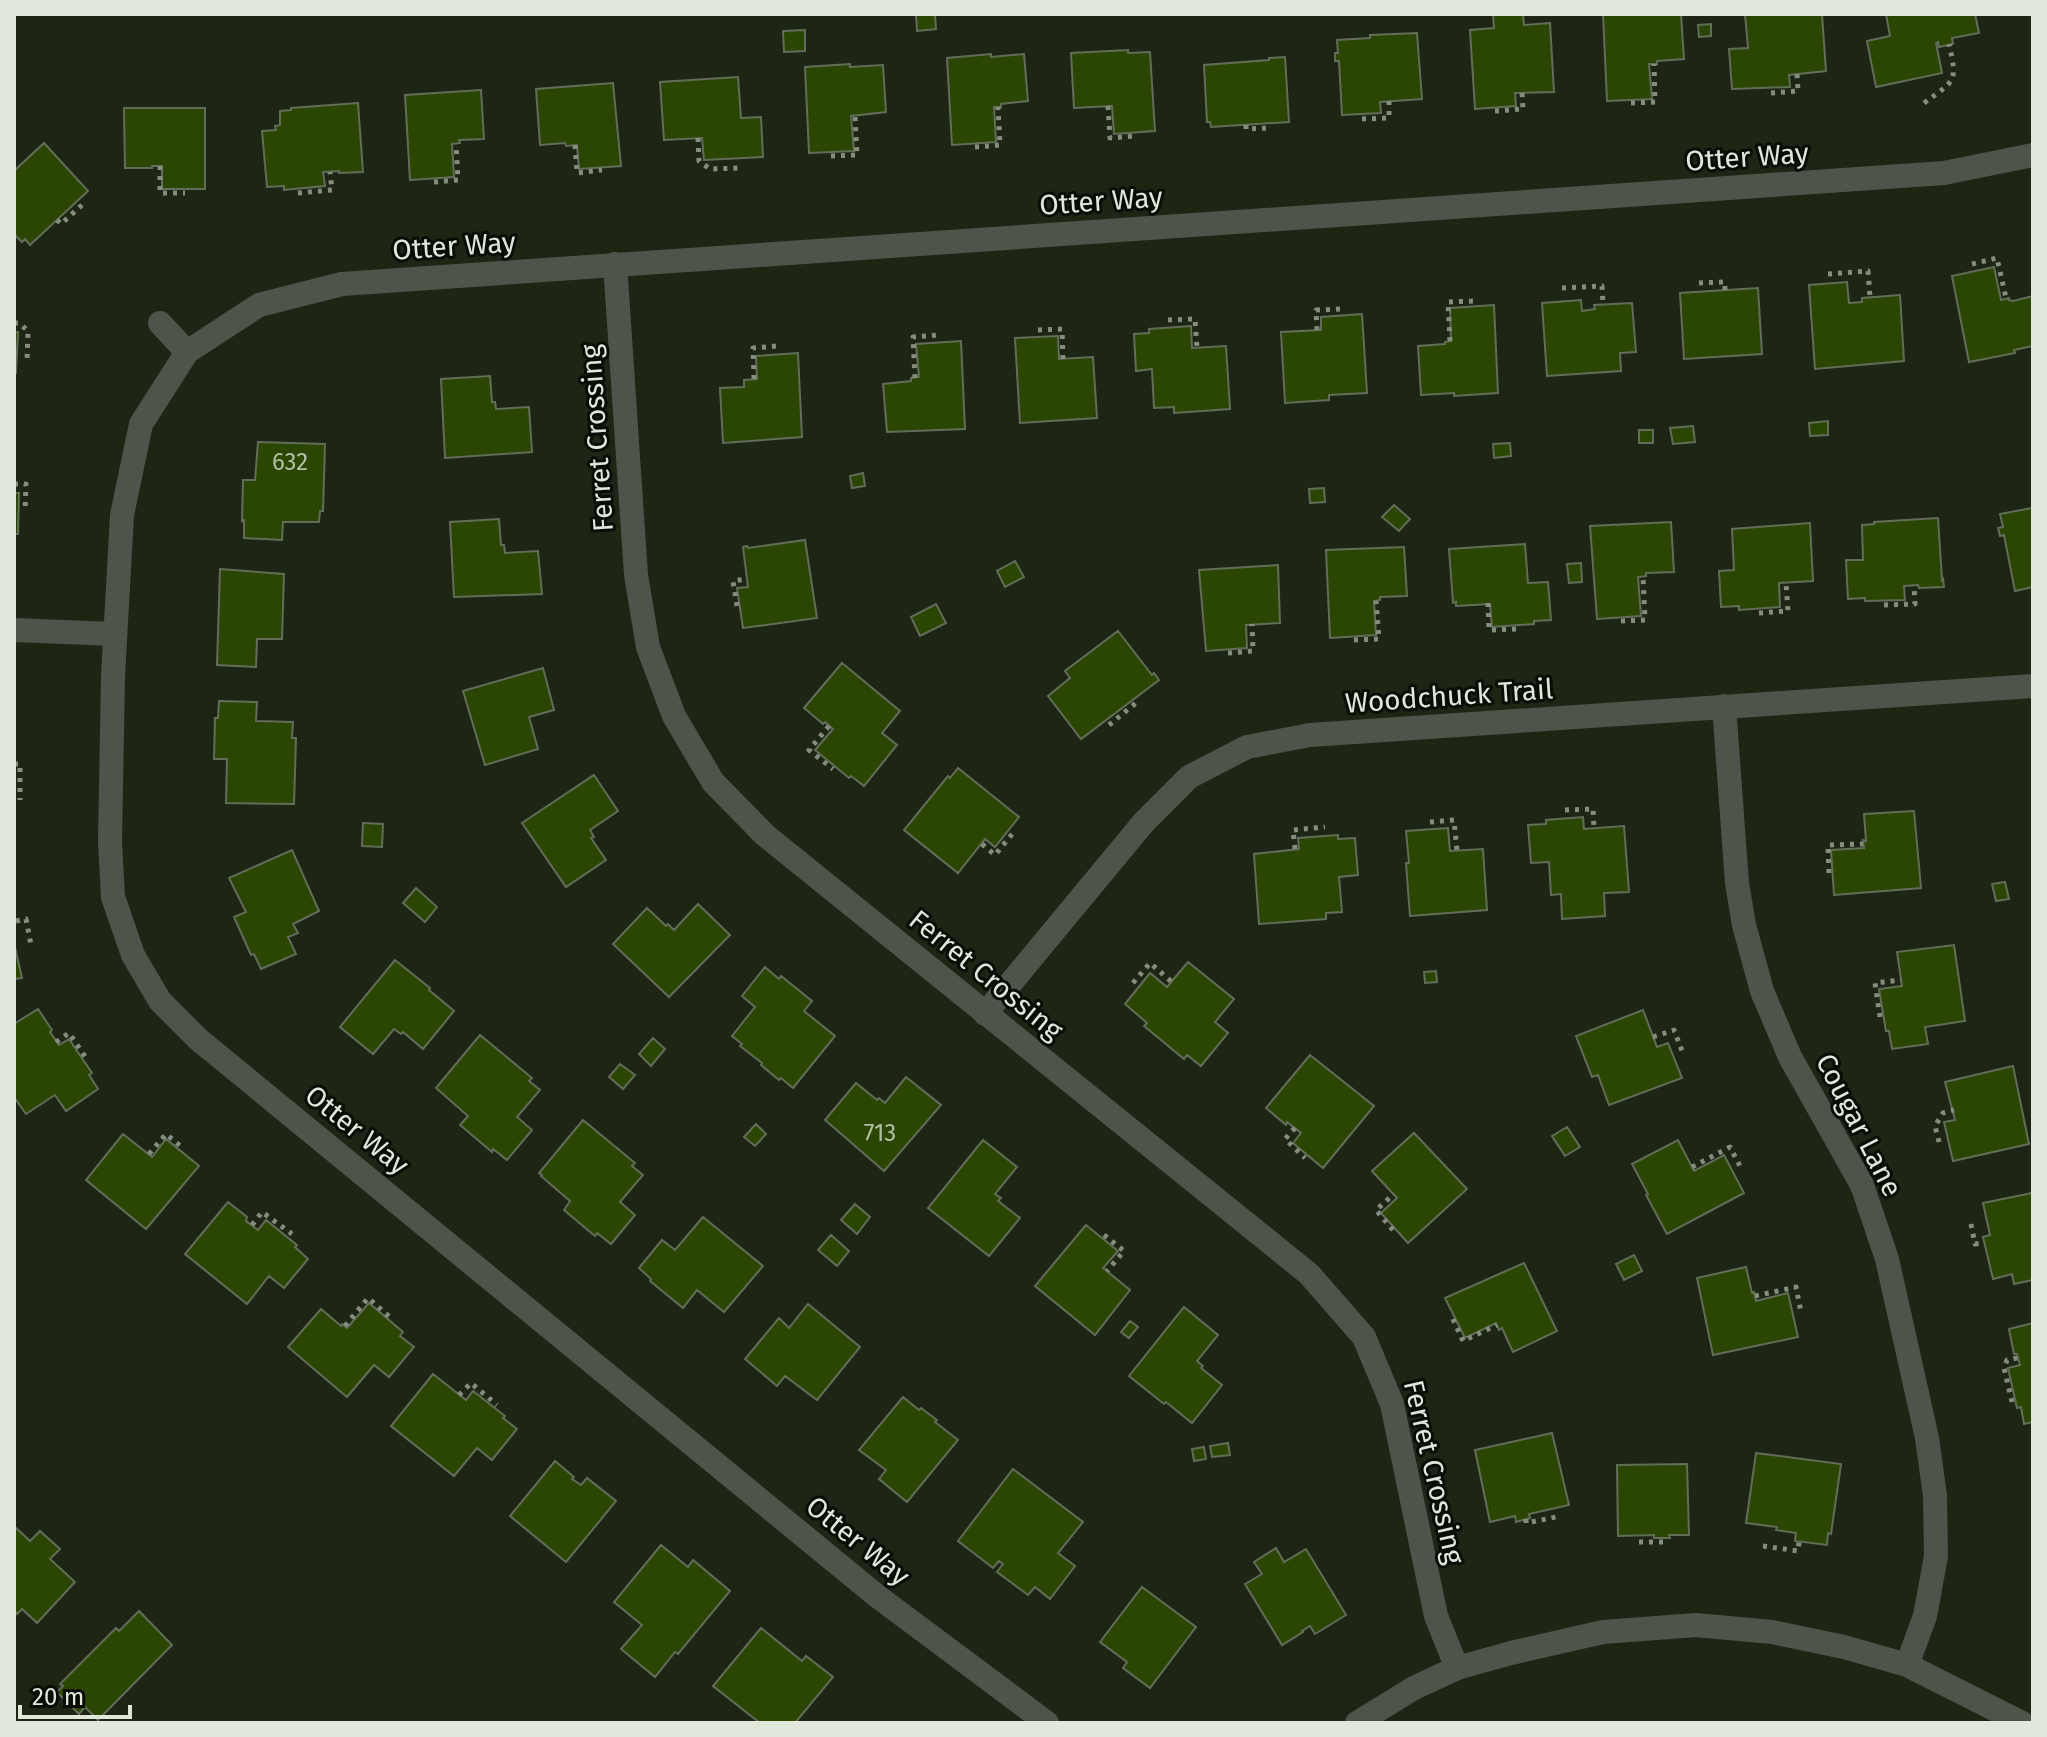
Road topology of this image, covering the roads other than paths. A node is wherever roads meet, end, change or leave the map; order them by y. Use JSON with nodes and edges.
{"nodes":[{"id":1,"x":2033,"y":155,"type":"edge"},
{"id":2,"x":615,"y":264,"type":"junction"},
{"id":3,"x":160,"y":323,"type":"dead end"},
{"id":4,"x":187,"y":352,"type":"junction"},
{"id":5,"x":14,"y":630,"type":"edge"},
{"id":6,"x":114,"y":634,"type":"junction"},
{"id":7,"x":2033,"y":686,"type":"edge"},
{"id":8,"x":1724,"y":706,"type":"junction"},
{"id":9,"x":985,"y":1014,"type":"junction"},
{"id":10,"x":1907,"y":1665,"type":"junction"},
{"id":11,"x":1457,"y":1668,"type":"junction"},
{"id":12,"x":1047,"y":1723,"type":"edge"},
{"id":13,"x":1357,"y":1723,"type":"edge"},
{"id":14,"x":2022,"y":1723,"type":"edge"}],
"edges":[{"from":1,"to":2,"type":"street","name":"Otter Way"},
{"from":2,"to":4,"type":"street","name":"Otter Way"},
{"from":2,"to":9,"type":"street","name":"Ferret Crossing"},
{"from":3,"to":4,"type":"street"},
{"from":4,"to":6,"type":"street","name":"Otter Way"},
{"from":5,"to":6,"type":"street"},
{"from":6,"to":12,"type":"street","name":"Otter Way"},
{"from":7,"to":8,"type":"street","name":"Woodchuck Trail"},
{"from":8,"to":9,"type":"street","name":"Woodchuck Trail"},
{"from":8,"to":10,"type":"street","name":"Cougar Lane"},
{"from":9,"to":11,"type":"street","name":"Ferret Crossing"},
{"from":10,"to":11,"type":"street"},
{"from":10,"to":14,"type":"street"},
{"from":11,"to":13,"type":"street"}]}
